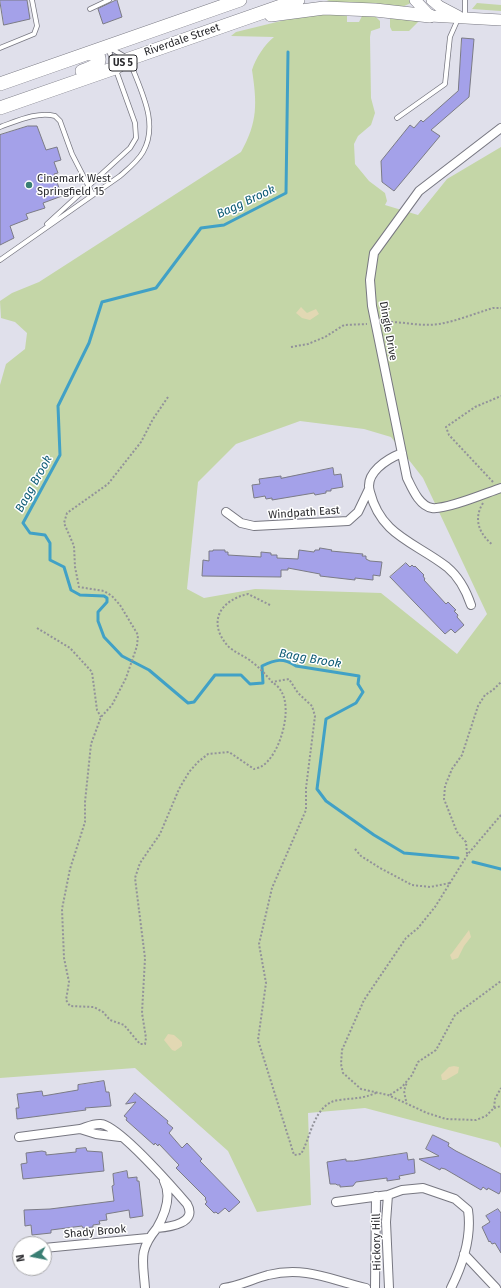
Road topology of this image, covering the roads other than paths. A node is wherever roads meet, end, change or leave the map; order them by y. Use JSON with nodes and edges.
{"nodes":[{"id":1,"x":32,"y":0,"type":"edge"},
{"id":2,"x":109,"y":0,"type":"edge"},
{"id":3,"x":240,"y":0,"type":"edge"},
{"id":4,"x":298,"y":0,"type":"edge"},
{"id":5,"x":415,"y":0,"type":"edge"},
{"id":6,"x":432,"y":0,"type":"edge"},
{"id":7,"x":465,"y":0,"type":"edge"},
{"id":8,"x":90,"y":9,"type":"dead end"},
{"id":9,"x":430,"y":16,"type":"junction"},
{"id":10,"x":462,"y":17,"type":"junction"},
{"id":11,"x":246,"y":18,"type":"junction"},
{"id":12,"x":501,"y":20,"type":"edge"},
{"id":13,"x":107,"y":47,"type":"junction"},
{"id":14,"x":0,"y":48,"type":"edge"},
{"id":15,"x":88,"y":54,"type":"junction"},
{"id":16,"x":129,"y":59,"type":"junction"},
{"id":17,"x":115,"y":68,"type":"junction"},
{"id":18,"x":0,"y":84,"type":"edge"},
{"id":19,"x":0,"y":107,"type":"edge"},
{"id":20,"x":397,"y":118,"type":"dead end"},
{"id":21,"x":0,"y":126,"type":"edge"},
{"id":22,"x":501,"y":128,"type":"edge"},
{"id":23,"x":89,"y":186,"type":"junction"},
{"id":24,"x":93,"y":195,"type":"junction"},
{"id":25,"x":34,"y":235,"type":"junction"},
{"id":26,"x":0,"y":260,"type":"edge"},
{"id":27,"x":402,"y":453,"type":"junction"},
{"id":28,"x":369,"y":489,"type":"junction"},
{"id":29,"x":497,"y":489,"type":"edge"},
{"id":30,"x":226,"y":512,"type":"dead end"},
{"id":31,"x":471,"y":605,"type":"dead end"},
{"id":32,"x":19,"y":1137,"type":"dead end"},
{"id":33,"x":161,"y":1174,"type":"junction"},
{"id":34,"x":388,"y":1195,"type":"junction"},
{"id":35,"x":376,"y":1196,"type":"junction"},
{"id":36,"x":336,"y":1202,"type":"dead end"},
{"id":37,"x":157,"y":1228,"type":"junction"},
{"id":38,"x":148,"y":1238,"type":"junction"},
{"id":39,"x":52,"y":1247,"type":"edge"},
{"id":40,"x":464,"y":1254,"type":"junction"},
{"id":41,"x":145,"y":1288,"type":"edge"},
{"id":42,"x":229,"y":1288,"type":"edge"},
{"id":43,"x":366,"y":1288,"type":"edge"},
{"id":44,"x":375,"y":1288,"type":"edge"},
{"id":45,"x":389,"y":1288,"type":"edge"},
{"id":46,"x":451,"y":1288,"type":"edge"},
{"id":47,"x":496,"y":1288,"type":"edge"}],
"edges":[{"from":1,"to":14,"type":"lane"},
{"from":2,"to":8,"type":"lane"},
{"from":3,"to":13,"type":"main road","name":"Riverdale Street","number":"US 5"},
{"from":4,"to":11,"type":"main road","name":"Riverdale Street","number":"US 5"},
{"from":5,"to":9,"type":"main road"},
{"from":6,"to":10,"type":"main road"},
{"from":7,"to":10,"type":"lane"},
{"from":9,"to":10,"type":"main road"},
{"from":9,"to":11,"type":"main road"},
{"from":10,"to":12,"type":"main road"},
{"from":10,"to":20,"type":"lane"},
{"from":11,"to":16,"type":"main road","name":"Riverdale Street","number":"US 5"},
{"from":13,"to":15,"type":"main road","name":"Riverdale Street","number":"US 5"},
{"from":13,"to":16,"type":"lane"},
{"from":13,"to":17,"type":"lane"},
{"from":15,"to":18,"type":"main road","name":"Riverdale Street","number":"US 5"},
{"from":15,"to":19,"type":"main road"},
{"from":16,"to":17,"type":"main road","name":"Riverdale Street","number":"US 5"},
{"from":16,"to":24,"type":"lane"},
{"from":17,"to":19,"type":"main road","name":"Riverdale Street","number":"US 5"},
{"from":17,"to":23,"type":"lane"},
{"from":21,"to":23,"type":"lane"},
{"from":22,"to":27,"type":"street","name":"Dingle Drive"},
{"from":23,"to":24,"type":"lane"},
{"from":23,"to":25,"type":"lane"},
{"from":24,"to":25,"type":"lane"},
{"from":25,"to":26,"type":"lane"},
{"from":27,"to":28,"type":"street","name":"Windpath East"},
{"from":27,"to":29,"type":"street","name":"Dingle Drive"},
{"from":28,"to":30,"type":"street","name":"Windpath East"},
{"from":28,"to":31,"type":"street"},
{"from":32,"to":33,"type":"street"},
{"from":33,"to":37,"type":"street"},
{"from":33,"to":37,"type":"street"},
{"from":34,"to":35,"type":"street","name":"Hickory Hill"},
{"from":34,"to":40,"type":"street","name":"Hickory Hill"},
{"from":34,"to":45,"type":"street","name":"Hickory Hill"},
{"from":35,"to":36,"type":"street","name":"Hickory Hill"},
{"from":35,"to":44,"type":"street","name":"Hickory Hill"},
{"from":37,"to":38,"type":"street"},
{"from":38,"to":39,"type":"street","name":"Shady Brook"},
{"from":38,"to":41,"type":"street"},
{"from":40,"to":46,"type":"street","name":"Hickory Hill"},
{"from":40,"to":47,"type":"street"},
{"from":42,"to":43,"type":"street"}]}
